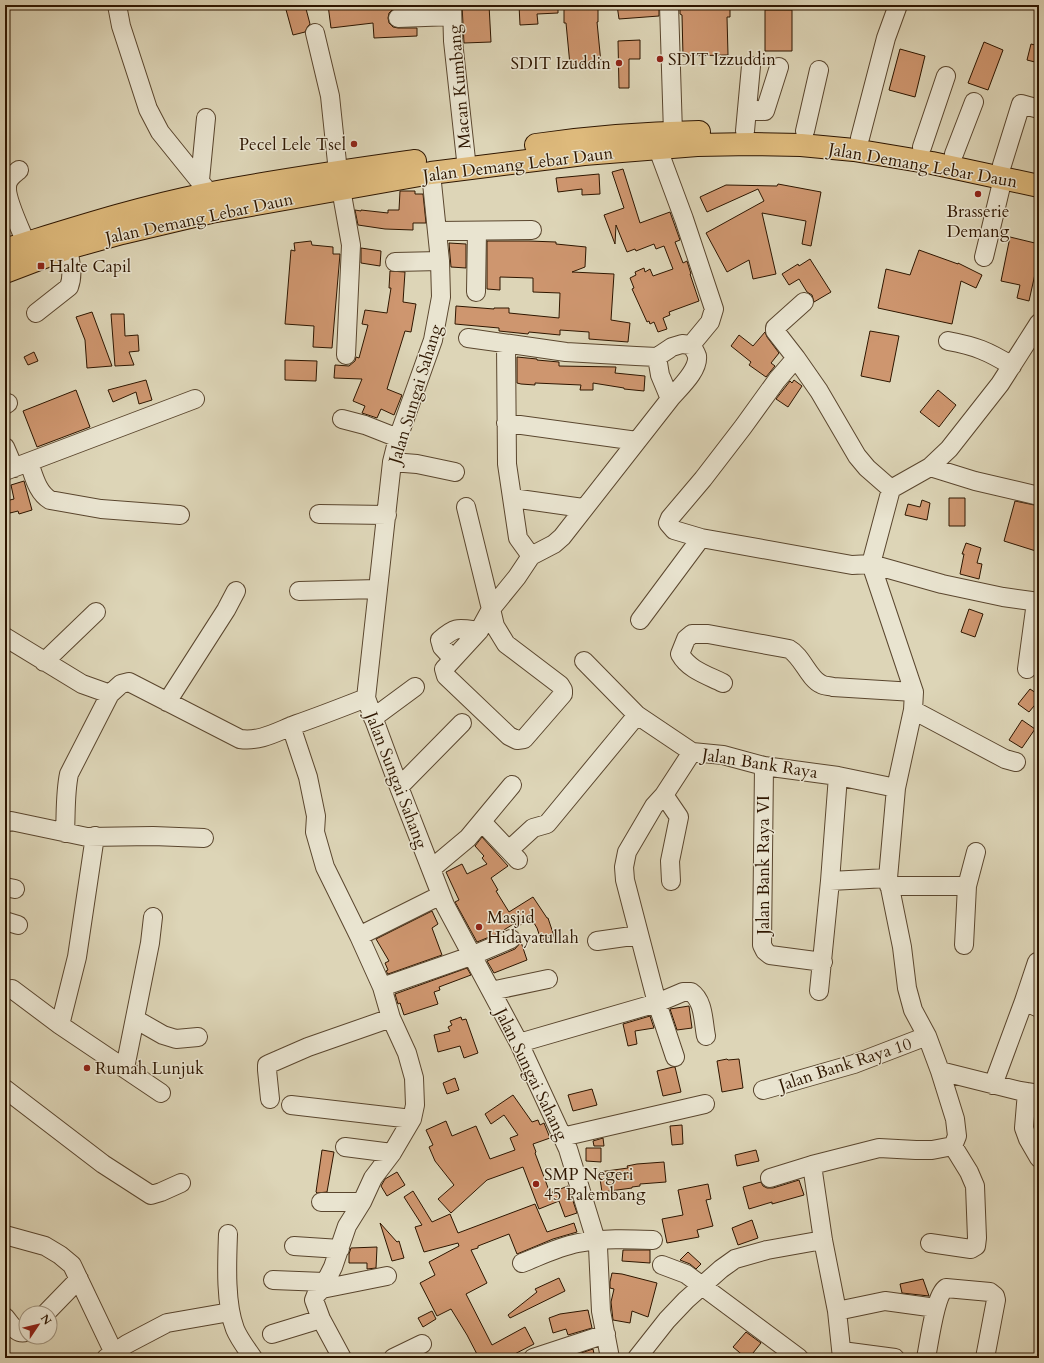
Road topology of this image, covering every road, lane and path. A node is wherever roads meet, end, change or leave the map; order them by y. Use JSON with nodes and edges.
{"nodes":[{"id":1,"x":117,"y":5,"type":"edge"},
{"id":2,"x":669,"y":5,"type":"edge"},
{"id":3,"x":898,"y":5,"type":"edge"},
{"id":4,"x":452,"y":10,"type":"edge"},
{"id":5,"x":398,"y":18,"type":"dead end"},
{"id":6,"x":315,"y":33,"type":"dead end"},
{"id":7,"x":751,"y":66,"type":"dead end"},
{"id":8,"x":779,"y":67,"type":"dead end"},
{"id":9,"x":820,"y":70,"type":"dead end"},
{"id":10,"x":946,"y":76,"type":"dead end"},
{"id":11,"x":974,"y":102,"type":"dead end"},
{"id":12,"x":747,"y":109,"type":"junction"},
{"id":13,"x":1039,"y":109,"type":"edge"},
{"id":14,"x":206,"y":118,"type":"dead end"},
{"id":15,"x":745,"y":131,"type":"junction"},
{"id":16,"x":805,"y":131,"type":"junction"},
{"id":17,"x":673,"y":133,"type":"junction"},
{"id":18,"x":860,"y":138,"type":"junction"},
{"id":19,"x":922,"y":147,"type":"junction"},
{"id":20,"x":658,"y":149,"type":"junction"},
{"id":21,"x":954,"y":154,"type":"junction"},
{"id":22,"x":466,"y":162,"type":"junction"},
{"id":23,"x":19,"y":170,"type":"dead end"},
{"id":24,"x":1002,"y":171,"type":"junction"},
{"id":25,"x":431,"y":173,"type":"junction"},
{"id":26,"x":1039,"y":173,"type":"edge"},
{"id":27,"x":340,"y":180,"type":"junction"},
{"id":28,"x":1039,"y":186,"type":"edge"},
{"id":29,"x":209,"y":195,"type":"junction"},
{"id":30,"x":532,"y":230,"type":"dead end"},
{"id":31,"x":437,"y":231,"type":"junction"},
{"id":32,"x":477,"y":231,"type":"junction"},
{"id":33,"x":26,"y":243,"type":"junction"},
{"id":34,"x":68,"y":248,"type":"junction"},
{"id":35,"x":5,"y":251,"type":"edge"},
{"id":36,"x":984,"y":256,"type":"dead end"},
{"id":37,"x":440,"y":261,"type":"junction"},
{"id":38,"x":394,"y":262,"type":"dead end"},
{"id":39,"x":5,"y":272,"type":"edge"},
{"id":40,"x":476,"y":292,"type":"dead end"},
{"id":41,"x":804,"y":302,"type":"dead end"},
{"id":42,"x":36,"y":313,"type":"dead end"},
{"id":43,"x":1039,"y":323,"type":"edge"},
{"id":44,"x":468,"y":338,"type":"dead end"},
{"id":45,"x":948,"y":341,"type":"dead end"},
{"id":46,"x":506,"y":344,"type":"junction"},
{"id":47,"x":691,"y":345,"type":"junction"},
{"id":48,"x":346,"y":355,"type":"dead end"},
{"id":49,"x":657,"y":357,"type":"junction"},
{"id":50,"x":796,"y":358,"type":"junction"},
{"id":51,"x":1012,"y":366,"type":"junction"},
{"id":52,"x":195,"y":399,"type":"dead end"},
{"id":53,"x":670,"y":399,"type":"junction"},
{"id":54,"x":342,"y":419,"type":"dead end"},
{"id":55,"x":506,"y":423,"type":"junction"},
{"id":56,"x":398,"y":438,"type":"junction"},
{"id":57,"x":637,"y":441,"type":"junction"},
{"id":58,"x":5,"y":447,"type":"edge"},
{"id":59,"x":392,"y":462,"type":"junction"},
{"id":60,"x":16,"y":467,"type":"edge"},
{"id":61,"x":930,"y":468,"type":"junction"},
{"id":62,"x":456,"y":472,"type":"dead end"},
{"id":63,"x":891,"y":489,"type":"junction"},
{"id":64,"x":1039,"y":496,"type":"edge"},
{"id":65,"x":512,"y":498,"type":"junction"},
{"id":66,"x":466,"y":507,"type":"dead end"},
{"id":67,"x":583,"y":508,"type":"junction"},
{"id":68,"x":319,"y":514,"type":"dead end"},
{"id":69,"x":180,"y":515,"type":"dead end"},
{"id":70,"x":387,"y":515,"type":"junction"},
{"id":71,"x":701,"y":538,"type":"junction"},
{"id":72,"x":531,"y":556,"type":"junction"},
{"id":73,"x":871,"y":564,"type":"junction"},
{"id":74,"x":378,"y":589,"type":"junction"},
{"id":75,"x":236,"y":591,"type":"dead end"},
{"id":76,"x":299,"y":591,"type":"dead end"},
{"id":77,"x":1038,"y":602,"type":"edge"},
{"id":78,"x":491,"y":609,"type":"junction"},
{"id":79,"x":96,"y":612,"type":"dead end"},
{"id":80,"x":640,"y":620,"type":"dead end"},
{"id":81,"x":5,"y":637,"type":"edge"},
{"id":82,"x":584,"y":661,"type":"dead end"},
{"id":83,"x":44,"y":662,"type":"junction"},
{"id":84,"x":1027,"y":669,"type":"dead end"},
{"id":85,"x":723,"y":683,"type":"dead end"},
{"id":86,"x":415,"y":687,"type":"dead end"},
{"id":87,"x":914,"y":692,"type":"junction"},
{"id":88,"x":110,"y":694,"type":"junction"},
{"id":89,"x":366,"y":698,"type":"junction"},
{"id":90,"x":166,"y":702,"type":"junction"},
{"id":91,"x":913,"y":710,"type":"junction"},
{"id":92,"x":637,"y":715,"type":"junction"},
{"id":93,"x":374,"y":718,"type":"junction"},
{"id":94,"x":462,"y":724,"type":"dead end"},
{"id":95,"x":291,"y":726,"type":"junction"},
{"id":96,"x":692,"y":752,"type":"junction"},
{"id":97,"x":1016,"y":762,"type":"dead end"},
{"id":98,"x":764,"y":766,"type":"junction"},
{"id":99,"x":838,"y":776,"type":"junction"},
{"id":100,"x":512,"y":785,"type":"dead end"},
{"id":101,"x":399,"y":788,"type":"junction"},
{"id":102,"x":896,"y":788,"type":"junction"},
{"id":103,"x":664,"y":795,"type":"junction"},
{"id":104,"x":482,"y":822,"type":"junction"},
{"id":105,"x":5,"y":823,"type":"edge"},
{"id":106,"x":65,"y":833,"type":"junction"},
{"id":107,"x":95,"y":836,"type":"junction"},
{"id":108,"x":204,"y":838,"type":"dead end"},
{"id":109,"x":976,"y":852,"type":"dead end"},
{"id":110,"x":431,"y":869,"type":"junction"},
{"id":111,"x":671,"y":881,"type":"dead end"},
{"id":112,"x":830,"y":881,"type":"junction"},
{"id":113,"x":888,"y":882,"type":"junction"},
{"id":114,"x":967,"y":886,"type":"junction"},
{"id":115,"x":441,"y":895,"type":"junction"},
{"id":116,"x":153,"y":917,"type":"dead end"},
{"id":117,"x":639,"y":935,"type":"junction"},
{"id":118,"x":359,"y":936,"type":"junction"},
{"id":119,"x":511,"y":939,"type":"dead end"},
{"id":120,"x":597,"y":941,"type":"dead end"},
{"id":121,"x":964,"y":945,"type":"dead end"},
{"id":122,"x":471,"y":956,"type":"junction"},
{"id":123,"x":823,"y":962,"type":"junction"},
{"id":124,"x":1037,"y":962,"type":"dead end"},
{"id":125,"x":548,"y":979,"type":"dead end"},
{"id":126,"x":382,"y":987,"type":"junction"},
{"id":127,"x":491,"y":990,"type":"junction"},
{"id":128,"x":5,"y":991,"type":"edge"},
{"id":129,"x":819,"y":991,"type":"dead end"},
{"id":130,"x":658,"y":1003,"type":"junction"},
{"id":131,"x":1031,"y":1004,"type":"edge"},
{"id":132,"x":391,"y":1018,"type":"junction"},
{"id":133,"x":134,"y":1019,"type":"junction"},
{"id":134,"x":60,"y":1025,"type":"junction"},
{"id":135,"x":706,"y":1036,"type":"dead end"},
{"id":136,"x":927,"y":1036,"type":"junction"},
{"id":137,"x":198,"y":1037,"type":"dead end"},
{"id":138,"x":519,"y":1043,"type":"junction"},
{"id":139,"x":675,"y":1057,"type":"dead end"},
{"id":140,"x":125,"y":1068,"type":"junction"},
{"id":141,"x":940,"y":1071,"type":"junction"},
{"id":142,"x":993,"y":1085,"type":"junction"},
{"id":143,"x":5,"y":1089,"type":"edge"},
{"id":144,"x":763,"y":1090,"type":"dead end"},
{"id":145,"x":161,"y":1093,"type":"dead end"},
{"id":146,"x":1033,"y":1093,"type":"edge"},
{"id":147,"x":270,"y":1099,"type":"dead end"},
{"id":148,"x":705,"y":1104,"type":"dead end"},
{"id":149,"x":291,"y":1105,"type":"dead end"},
{"id":150,"x":412,"y":1119,"type":"junction"},
{"id":151,"x":562,"y":1137,"type":"junction"},
{"id":152,"x":953,"y":1146,"type":"junction"},
{"id":153,"x":345,"y":1147,"type":"dead end"},
{"id":154,"x":392,"y":1154,"type":"junction"},
{"id":155,"x":1039,"y":1158,"type":"edge"},
{"id":156,"x":812,"y":1165,"type":"junction"},
{"id":157,"x":770,"y":1178,"type":"dead end"},
{"id":158,"x":181,"y":1183,"type":"dead end"},
{"id":159,"x":321,"y":1202,"type":"dead end"},
{"id":160,"x":362,"y":1202,"type":"junction"},
{"id":161,"x":228,"y":1234,"type":"dead end"},
{"id":162,"x":5,"y":1235,"type":"edge"},
{"id":163,"x":596,"y":1240,"type":"junction"},
{"id":164,"x":653,"y":1240,"type":"dead end"},
{"id":165,"x":823,"y":1240,"type":"junction"},
{"id":166,"x":930,"y":1243,"type":"dead end"},
{"id":167,"x":294,"y":1246,"type":"dead end"},
{"id":168,"x":340,"y":1249,"type":"junction"},
{"id":169,"x":522,"y":1263,"type":"dead end"},
{"id":170,"x":662,"y":1265,"type":"dead end"},
{"id":171,"x":387,"y":1276,"type":"dead end"},
{"id":172,"x":79,"y":1279,"type":"junction"},
{"id":173,"x":273,"y":1280,"type":"dead end"},
{"id":174,"x":323,"y":1286,"type":"junction"},
{"id":175,"x":702,"y":1286,"type":"junction"},
{"id":176,"x":54,"y":1305,"type":"edge"},
{"id":177,"x":936,"y":1308,"type":"junction"},
{"id":178,"x":837,"y":1311,"type":"junction"},
{"id":179,"x":230,"y":1312,"type":"junction"},
{"id":180,"x":5,"y":1317,"type":"edge"},
{"id":181,"x":321,"y":1319,"type":"junction"},
{"id":182,"x":18,"y":1332,"type":"edge"},
{"id":183,"x":272,"y":1334,"type":"dead end"},
{"id":184,"x":606,"y":1334,"type":"junction"},
{"id":185,"x":422,"y":1344,"type":"dead end"},
{"id":186,"x":842,"y":1354,"type":"edge"},
{"id":187,"x":110,"y":1356,"type":"edge"},
{"id":188,"x":253,"y":1358,"type":"edge"},
{"id":189,"x":342,"y":1358,"type":"edge"},
{"id":190,"x":393,"y":1358,"type":"edge"},
{"id":191,"x":533,"y":1358,"type":"edge"},
{"id":192,"x":610,"y":1358,"type":"edge"},
{"id":193,"x":637,"y":1358,"type":"edge"},
{"id":194,"x":799,"y":1358,"type":"edge"},
{"id":195,"x":895,"y":1358,"type":"edge"},
{"id":196,"x":926,"y":1358,"type":"edge"},
{"id":197,"x":985,"y":1358,"type":"edge"}],
"edges":[{"from":1,"to":29,"type":"street"},
{"from":2,"to":17,"type":"street"},
{"from":3,"to":18,"type":"street"},
{"from":4,"to":5,"type":"street"},
{"from":4,"to":22,"type":"street","name":"Macan Kumbang"},
{"from":6,"to":27,"type":"street"},
{"from":7,"to":12,"type":"street"},
{"from":8,"to":12,"type":"street"},
{"from":9,"to":16,"type":"street"},
{"from":10,"to":19,"type":"street"},
{"from":11,"to":21,"type":"street"},
{"from":12,"to":15,"type":"street"},
{"from":13,"to":24,"type":"street"},
{"from":14,"to":29,"type":"street"},
{"from":15,"to":16,"type":"highway","name":"Jalan Demang Lebar Daun"},
{"from":15,"to":17,"type":"highway","name":"Jalan Demang Lebar Daun"},
{"from":16,"to":18,"type":"highway","name":"Jalan Demang Lebar Daun"},
{"from":17,"to":22,"type":"highway","name":"Jalan Demang Lebar Daun"},
{"from":18,"to":19,"type":"highway","name":"Jalan Demang Lebar Daun"},
{"from":19,"to":21,"type":"highway","name":"Jalan Demang Lebar Daun"},
{"from":20,"to":22,"type":"highway","name":"Jalan Demang Lebar Daun"},
{"from":20,"to":24,"type":"highway","name":"Jalan Demang Lebar Daun"},
{"from":20,"to":47,"type":"street"},
{"from":21,"to":24,"type":"highway","name":"Jalan Demang Lebar Daun"},
{"from":22,"to":25,"type":"highway","name":"Jalan Demang Lebar Daun"},
{"from":22,"to":27,"type":"highway","name":"Jalan Demang Lebar Daun"},
{"from":23,"to":33,"type":"street"},
{"from":24,"to":26,"type":"highway","name":"Jalan Demang Lebar Daun"},
{"from":24,"to":28,"type":"highway","name":"Jalan Demang Lebar Daun"},
{"from":24,"to":36,"type":"street"},
{"from":25,"to":27,"type":"highway","name":"Jalan Demang Lebar Daun"},
{"from":25,"to":31,"type":"street","name":"Jalan Sungai Sahang"},
{"from":27,"to":29,"type":"highway","name":"Jalan Demang Lebar Daun"},
{"from":27,"to":48,"type":"street"},
{"from":29,"to":33,"type":"highway","name":"Jalan Demang Lebar Daun"},
{"from":29,"to":34,"type":"highway","name":"Jalan Demang Lebar Daun"},
{"from":30,"to":32,"type":"street"},
{"from":31,"to":32,"type":"street"},
{"from":31,"to":37,"type":"street","name":"Jalan Sungai Sahang"},
{"from":32,"to":40,"type":"street"},
{"from":33,"to":35,"type":"highway","name":"Jalan Demang Lebar Daun"},
{"from":34,"to":39,"type":"highway","name":"Jalan Demang Lebar Daun"},
{"from":34,"to":42,"type":"street"},
{"from":37,"to":38,"type":"street"},
{"from":37,"to":56,"type":"street","name":"Jalan Sungai Sahang"},
{"from":41,"to":50,"type":"street"},
{"from":43,"to":51,"type":"street"},
{"from":44,"to":46,"type":"street"},
{"from":45,"to":51,"type":"street"},
{"from":46,"to":49,"type":"street"},
{"from":46,"to":55,"type":"street"},
{"from":47,"to":49,"type":"street"},
{"from":47,"to":53,"type":"street"},
{"from":49,"to":53,"type":"street"},
{"from":50,"to":63,"type":"street"},
{"from":50,"to":71,"type":"street"},
{"from":51,"to":61,"type":"street"},
{"from":52,"to":60,"type":"street"},
{"from":53,"to":57,"type":"street"},
{"from":54,"to":56,"type":"street"},
{"from":55,"to":57,"type":"street"},
{"from":55,"to":65,"type":"street"},
{"from":56,"to":59,"type":"street","name":"Jalan Sungai Sahang"},
{"from":57,"to":67,"type":"street"},
{"from":58,"to":60,"type":"street"},
{"from":59,"to":62,"type":"street"},
{"from":59,"to":70,"type":"street","name":"Jalan Sungai Sahang"},
{"from":60,"to":69,"type":"street"},
{"from":61,"to":63,"type":"street"},
{"from":61,"to":64,"type":"street"},
{"from":63,"to":73,"type":"street"},
{"from":65,"to":67,"type":"street"},
{"from":65,"to":72,"type":"street"},
{"from":66,"to":78,"type":"street"},
{"from":67,"to":72,"type":"street"},
{"from":68,"to":70,"type":"street"},
{"from":70,"to":74,"type":"street","name":"Jalan Sungai Sahang"},
{"from":71,"to":73,"type":"street"},
{"from":71,"to":80,"type":"street"},
{"from":72,"to":78,"type":"street"},
{"from":73,"to":77,"type":"street"},
{"from":73,"to":87,"type":"street"},
{"from":74,"to":76,"type":"street"},
{"from":74,"to":89,"type":"street","name":"Jalan Sungai Sahang"},
{"from":75,"to":90,"type":"street"},
{"from":77,"to":84,"type":"street"},
{"from":78,"to":78,"type":"street"},
{"from":79,"to":83,"type":"street"},
{"from":81,"to":83,"type":"street"},
{"from":82,"to":92,"type":"street","name":"Jalan Bank Raya"},
{"from":83,"to":88,"type":"street"},
{"from":85,"to":87,"type":"street"},
{"from":86,"to":93,"type":"street"},
{"from":87,"to":91,"type":"street"},
{"from":88,"to":90,"type":"street"},
{"from":88,"to":106,"type":"street"},
{"from":89,"to":93,"type":"street","name":"Jalan Sungai Sahang"},
{"from":89,"to":95,"type":"street"},
{"from":90,"to":95,"type":"street"},
{"from":91,"to":97,"type":"street"},
{"from":91,"to":102,"type":"street"},
{"from":92,"to":96,"type":"street","name":"Jalan Bank Raya"},
{"from":92,"to":104,"type":"street"},
{"from":93,"to":101,"type":"street","name":"Jalan Sungai Sahang"},
{"from":94,"to":101,"type":"street"},
{"from":95,"to":118,"type":"street"},
{"from":96,"to":98,"type":"street","name":"Jalan Bank Raya"},
{"from":96,"to":103,"type":"street"},
{"from":98,"to":99,"type":"street","name":"Jalan Bank Raya"},
{"from":98,"to":123,"type":"street","name":"Jalan Bank Raya VI"},
{"from":99,"to":102,"type":"street","name":"Jalan Bank Raya"},
{"from":99,"to":112,"type":"street"},
{"from":100,"to":104,"type":"street"},
{"from":101,"to":110,"type":"street","name":"Jalan Sungai Sahang"},
{"from":102,"to":113,"type":"street"},
{"from":103,"to":111,"type":"street"},
{"from":103,"to":117,"type":"street"},
{"from":104,"to":110,"type":"street"},
{"from":105,"to":106,"type":"street"},
{"from":106,"to":107,"type":"street"},
{"from":107,"to":108,"type":"street"},
{"from":107,"to":134,"type":"street"},
{"from":109,"to":114,"type":"street"},
{"from":110,"to":115,"type":"street","name":"Jalan Sungai Sahang"},
{"from":112,"to":113,"type":"street"},
{"from":112,"to":123,"type":"street"},
{"from":113,"to":114,"type":"street"},
{"from":113,"to":136,"type":"street"},
{"from":114,"to":121,"type":"street"},
{"from":115,"to":118,"type":"street"},
{"from":115,"to":122,"type":"street","name":"Jalan Sungai Sahang"},
{"from":116,"to":133,"type":"street"},
{"from":117,"to":120,"type":"street"},
{"from":117,"to":130,"type":"street"},
{"from":118,"to":126,"type":"street"},
{"from":119,"to":122,"type":"street"},
{"from":122,"to":126,"type":"street"},
{"from":122,"to":127,"type":"street","name":"Jalan Sungai Sahang"},
{"from":123,"to":129,"type":"street"},
{"from":124,"to":131,"type":"street"},
{"from":125,"to":127,"type":"street"},
{"from":126,"to":132,"type":"street"},
{"from":127,"to":138,"type":"street","name":"Jalan Sungai Sahang"},
{"from":128,"to":134,"type":"street"},
{"from":130,"to":135,"type":"street"},
{"from":130,"to":138,"type":"street"},
{"from":130,"to":139,"type":"street"},
{"from":131,"to":142,"type":"street"},
{"from":132,"to":147,"type":"street"},
{"from":132,"to":150,"type":"street"},
{"from":133,"to":137,"type":"street"},
{"from":133,"to":140,"type":"street"},
{"from":134,"to":140,"type":"street"},
{"from":136,"to":141,"type":"street"},
{"from":136,"to":144,"type":"street","name":"Jalan Bank Raya 10"},
{"from":138,"to":151,"type":"street","name":"Jalan Sungai Sahang"},
{"from":140,"to":145,"type":"street"},
{"from":141,"to":142,"type":"street"},
{"from":141,"to":152,"type":"street"},
{"from":142,"to":146,"type":"street"},
{"from":143,"to":158,"type":"street"},
{"from":146,"to":155,"type":"street"},
{"from":148,"to":151,"type":"street"},
{"from":149,"to":150,"type":"street"},
{"from":150,"to":154,"type":"street"},
{"from":151,"to":163,"type":"street","name":"Jalan Sungai Sahang"},
{"from":152,"to":156,"type":"street"},
{"from":152,"to":166,"type":"street"},
{"from":153,"to":154,"type":"street"},
{"from":154,"to":160,"type":"street"},
{"from":156,"to":157,"type":"street"},
{"from":156,"to":165,"type":"street"},
{"from":159,"to":160,"type":"street"},
{"from":160,"to":168,"type":"street"},
{"from":161,"to":179,"type":"street"},
{"from":162,"to":172,"type":"street"},
{"from":163,"to":164,"type":"street"},
{"from":163,"to":169,"type":"street"},
{"from":163,"to":184,"type":"street","name":"Jalan Sungai Sahang"},
{"from":165,"to":175,"type":"street"},
{"from":165,"to":178,"type":"street"},
{"from":167,"to":168,"type":"street"},
{"from":168,"to":174,"type":"street"},
{"from":170,"to":175,"type":"street"},
{"from":171,"to":174,"type":"street"},
{"from":172,"to":176,"type":"street"},
{"from":172,"to":187,"type":"street"},
{"from":173,"to":174,"type":"street"},
{"from":174,"to":181,"type":"street"},
{"from":175,"to":193,"type":"street"},
{"from":175,"to":194,"type":"street"},
{"from":177,"to":178,"type":"street"},
{"from":177,"to":196,"type":"street"},
{"from":177,"to":197,"type":"street"},
{"from":178,"to":186,"type":"street"},
{"from":179,"to":187,"type":"street"},
{"from":179,"to":188,"type":"street"},
{"from":180,"to":182,"type":"street"},
{"from":181,"to":183,"type":"street"},
{"from":181,"to":189,"type":"street"},
{"from":184,"to":191,"type":"street"},
{"from":184,"to":192,"type":"street","name":"Jalan Sungai Sahang"},
{"from":185,"to":190,"type":"street"},
{"from":186,"to":195,"type":"street"}]}
